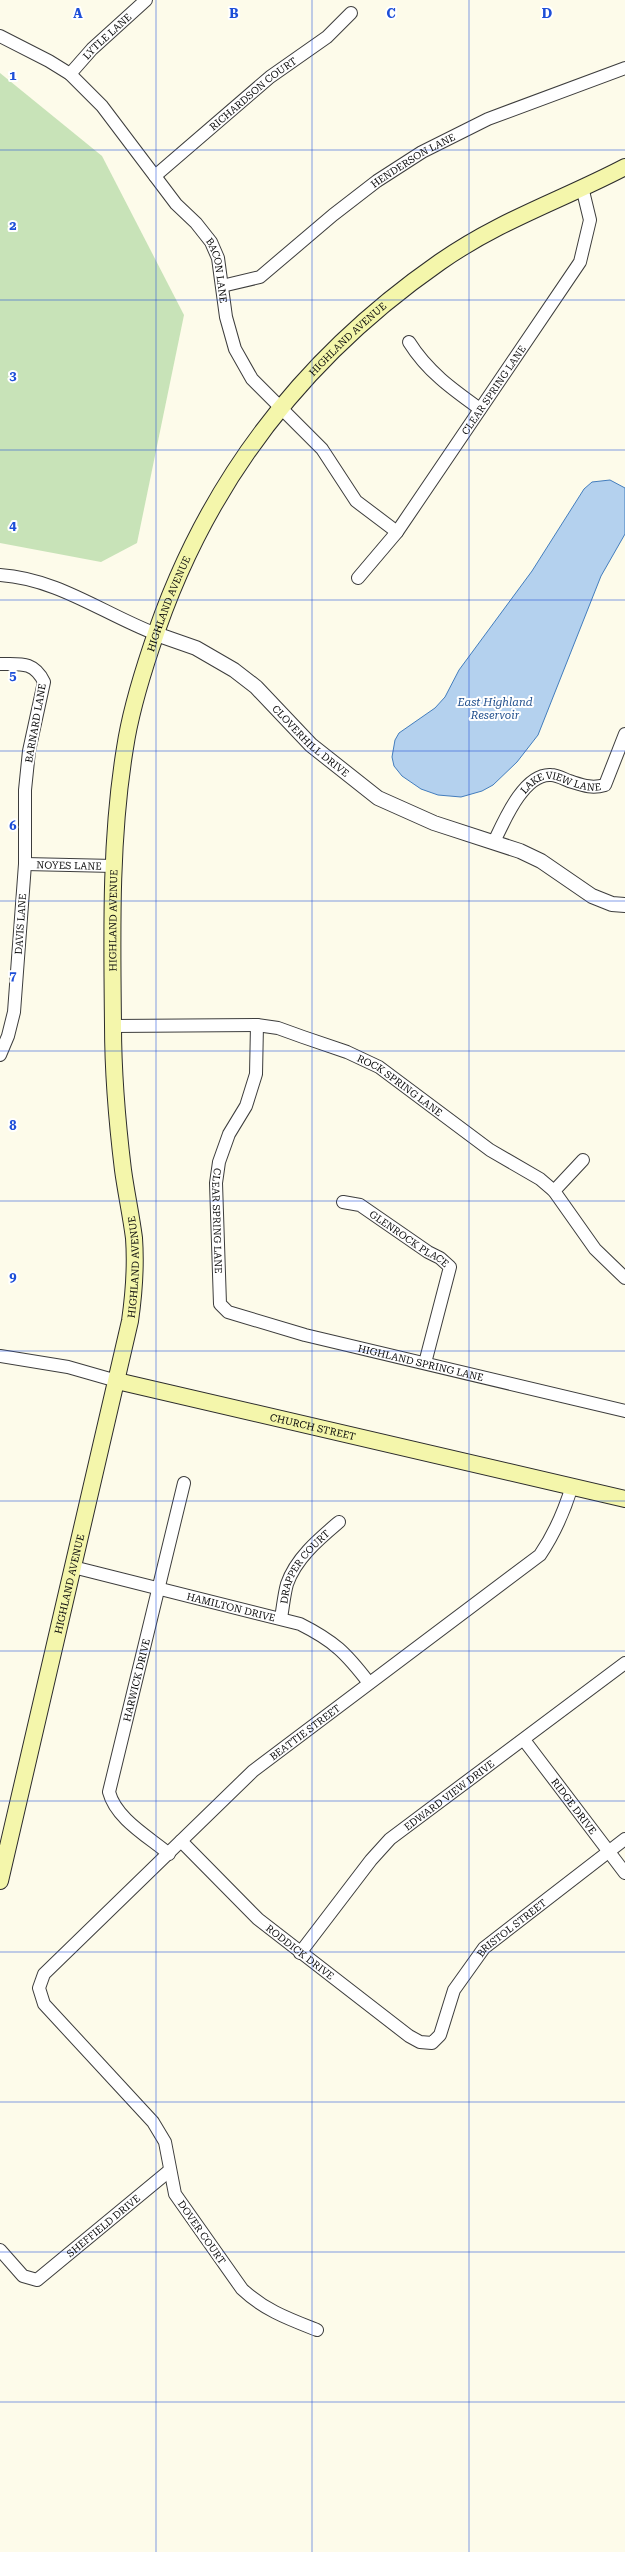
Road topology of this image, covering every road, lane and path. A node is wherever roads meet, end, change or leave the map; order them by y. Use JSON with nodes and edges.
{"nodes":[{"id":1,"x":146,"y":0,"type":"edge"},
{"id":2,"x":351,"y":12,"type":"dead end"},
{"id":3,"x":0,"y":36,"type":"edge"},
{"id":4,"x":625,"y":68,"type":"edge"},
{"id":5,"x":70,"y":74,"type":"junction"},
{"id":6,"x":625,"y":167,"type":"edge"},
{"id":7,"x":155,"y":176,"type":"junction"},
{"id":8,"x":582,"y":187,"type":"junction"},
{"id":9,"x":222,"y":286,"type":"junction"},
{"id":10,"x":409,"y":342,"type":"dead end"},
{"id":11,"x":280,"y":408,"type":"junction"},
{"id":12,"x":480,"y":409,"type":"junction"},
{"id":13,"x":397,"y":532,"type":"junction"},
{"id":14,"x":0,"y":575,"type":"edge"},
{"id":15,"x":358,"y":578,"type":"dead end"},
{"id":16,"x":156,"y":634,"type":"junction"},
{"id":17,"x":0,"y":664,"type":"edge"},
{"id":18,"x":625,"y":734,"type":"edge"},
{"id":19,"x":494,"y":842,"type":"junction"},
{"id":20,"x":24,"y":864,"type":"junction"},
{"id":21,"x":114,"y":866,"type":"junction"},
{"id":22,"x":625,"y":905,"type":"edge"},
{"id":23,"x":257,"y":1025,"type":"junction"},
{"id":24,"x":113,"y":1026,"type":"junction"},
{"id":25,"x":0,"y":1055,"type":"edge"},
{"id":26,"x":583,"y":1160,"type":"dead end"},
{"id":27,"x":554,"y":1191,"type":"junction"},
{"id":28,"x":343,"y":1202,"type":"dead end"},
{"id":29,"x":625,"y":1278,"type":"edge"},
{"id":30,"x":220,"y":1304,"type":"joint"},
{"id":31,"x":0,"y":1356,"type":"edge"},
{"id":32,"x":425,"y":1363,"type":"junction"},
{"id":33,"x":117,"y":1381,"type":"junction"},
{"id":34,"x":625,"y":1412,"type":"edge"},
{"id":35,"x":184,"y":1484,"type":"dead end"},
{"id":36,"x":572,"y":1486,"type":"junction"},
{"id":37,"x":625,"y":1499,"type":"edge"},
{"id":38,"x":339,"y":1522,"type":"dead end"},
{"id":39,"x":73,"y":1567,"type":"junction"},
{"id":40,"x":159,"y":1588,"type":"junction"},
{"id":41,"x":281,"y":1618,"type":"junction"},
{"id":42,"x":625,"y":1663,"type":"edge"},
{"id":43,"x":369,"y":1683,"type":"junction"},
{"id":44,"x":524,"y":1740,"type":"junction"},
{"id":45,"x":625,"y":1839,"type":"edge"},
{"id":46,"x":181,"y":1841,"type":"junction"},
{"id":47,"x":609,"y":1852,"type":"junction"},
{"id":48,"x":169,"y":1854,"type":"junction"},
{"id":49,"x":625,"y":1873,"type":"edge"},
{"id":50,"x":0,"y":1881,"type":"edge"},
{"id":51,"x":300,"y":1953,"type":"junction"},
{"id":52,"x":39,"y":1988,"type":"joint"},
{"id":53,"x":432,"y":2043,"type":"joint"},
{"id":54,"x":169,"y":2171,"type":"junction"},
{"id":55,"x":0,"y":2250,"type":"edge"},
{"id":56,"x":317,"y":2330,"type":"dead end"}],
"edges":[{"from":1,"to":5,"type":"street","name":"LYTLE LANE"},
{"from":2,"to":7,"type":"street","name":"RICHARDSON COURT"},
{"from":3,"to":5,"type":"street","name":"BACON LANE"},
{"from":4,"to":9,"type":"street","name":"HENDERSON LANE"},
{"from":5,"to":7,"type":"street","name":"BACON LANE"},
{"from":6,"to":8,"type":"main road","name":"HIGHLAND AVENUE"},
{"from":7,"to":9,"type":"street","name":"BACON LANE"},
{"from":8,"to":11,"type":"main road","name":"HIGHLAND AVENUE"},
{"from":8,"to":12,"type":"street","name":"CLEAR SPRING LANE"},
{"from":9,"to":11,"type":"street","name":"BACON LANE"},
{"from":10,"to":12,"type":"street"},
{"from":11,"to":13,"type":"street","name":"BACON LANE"},
{"from":11,"to":16,"type":"main road","name":"HIGHLAND AVENUE"},
{"from":12,"to":13,"type":"street","name":"CLEAR SPRING LANE"},
{"from":13,"to":15,"type":"street","name":"CLEAR SPRING LANE"},
{"from":14,"to":16,"type":"street","name":"CLOVERHILL DRIVE"},
{"from":16,"to":19,"type":"street","name":"CLOVERHILL DRIVE"},
{"from":16,"to":21,"type":"main road","name":"HIGHLAND AVENUE"},
{"from":17,"to":20,"type":"street","name":"BARNARD LANE"},
{"from":18,"to":19,"type":"street","name":"LAKE VIEW LANE"},
{"from":19,"to":22,"type":"street","name":"CLOVERHILL DRIVE"},
{"from":20,"to":21,"type":"street","name":"NOYES LANE"},
{"from":20,"to":25,"type":"street","name":"DAVIS LANE"},
{"from":21,"to":24,"type":"main road","name":"HIGHLAND AVENUE"},
{"from":23,"to":24,"type":"street","name":"ROCK SPRING LANE"},
{"from":23,"to":27,"type":"street","name":"ROCK SPRING LANE"},
{"from":23,"to":30,"type":"street","name":"CLEAR SPRING LANE"},
{"from":24,"to":33,"type":"main road","name":"HIGHLAND AVENUE"},
{"from":26,"to":27,"type":"street"},
{"from":27,"to":29,"type":"street","name":"ROCK SPRING LANE"},
{"from":28,"to":32,"type":"street","name":"GLENROCK PLACE"},
{"from":30,"to":32,"type":"street","name":"HIGHLAND SPRING LANE"},
{"from":31,"to":33,"type":"street","name":"CHURCH STREET"},
{"from":32,"to":34,"type":"street","name":"HIGHLAND SPRING LANE"},
{"from":33,"to":36,"type":"main road","name":"CHURCH STREET"},
{"from":33,"to":39,"type":"main road","name":"HIGHLAND AVENUE"},
{"from":35,"to":40,"type":"street","name":"HARWICK DRIVE"},
{"from":36,"to":37,"type":"main road","name":"CHURCH STREET"},
{"from":36,"to":43,"type":"street","name":"BEATTIE STREET"},
{"from":38,"to":41,"type":"street","name":"DRAPPER COURT"},
{"from":39,"to":40,"type":"street","name":"HAMILTON DRIVE"},
{"from":39,"to":50,"type":"main road","name":"HIGHLAND AVENUE"},
{"from":40,"to":41,"type":"street","name":"HAMILTON DRIVE"},
{"from":40,"to":48,"type":"street","name":"HARWICK DRIVE"},
{"from":41,"to":43,"type":"street","name":"HAMILTON DRIVE"},
{"from":42,"to":44,"type":"street","name":"EDWARD VIEW DRIVE"},
{"from":43,"to":46,"type":"street","name":"BEATTIE STREET"},
{"from":44,"to":47,"type":"street","name":"RIDGE DRIVE"},
{"from":44,"to":51,"type":"street","name":"EDWARD VIEW DRIVE"},
{"from":45,"to":47,"type":"street","name":"BRISTOL STREET"},
{"from":46,"to":48,"type":"street","name":"BEATTIE STREET"},
{"from":46,"to":51,"type":"street","name":"RODDICK DRIVE"},
{"from":47,"to":49,"type":"street","name":"RIDGE DRIVE"},
{"from":47,"to":53,"type":"street","name":"BRISTOL STREET"},
{"from":48,"to":52,"type":"street","name":"BEATTIE STREET"},
{"from":51,"to":53,"type":"street","name":"RODDICK DRIVE"},
{"from":52,"to":54,"type":"street","name":"DOVER COURT"},
{"from":54,"to":55,"type":"street","name":"SHEFFIELD DRIVE"},
{"from":54,"to":56,"type":"street","name":"DOVER COURT"}]}
